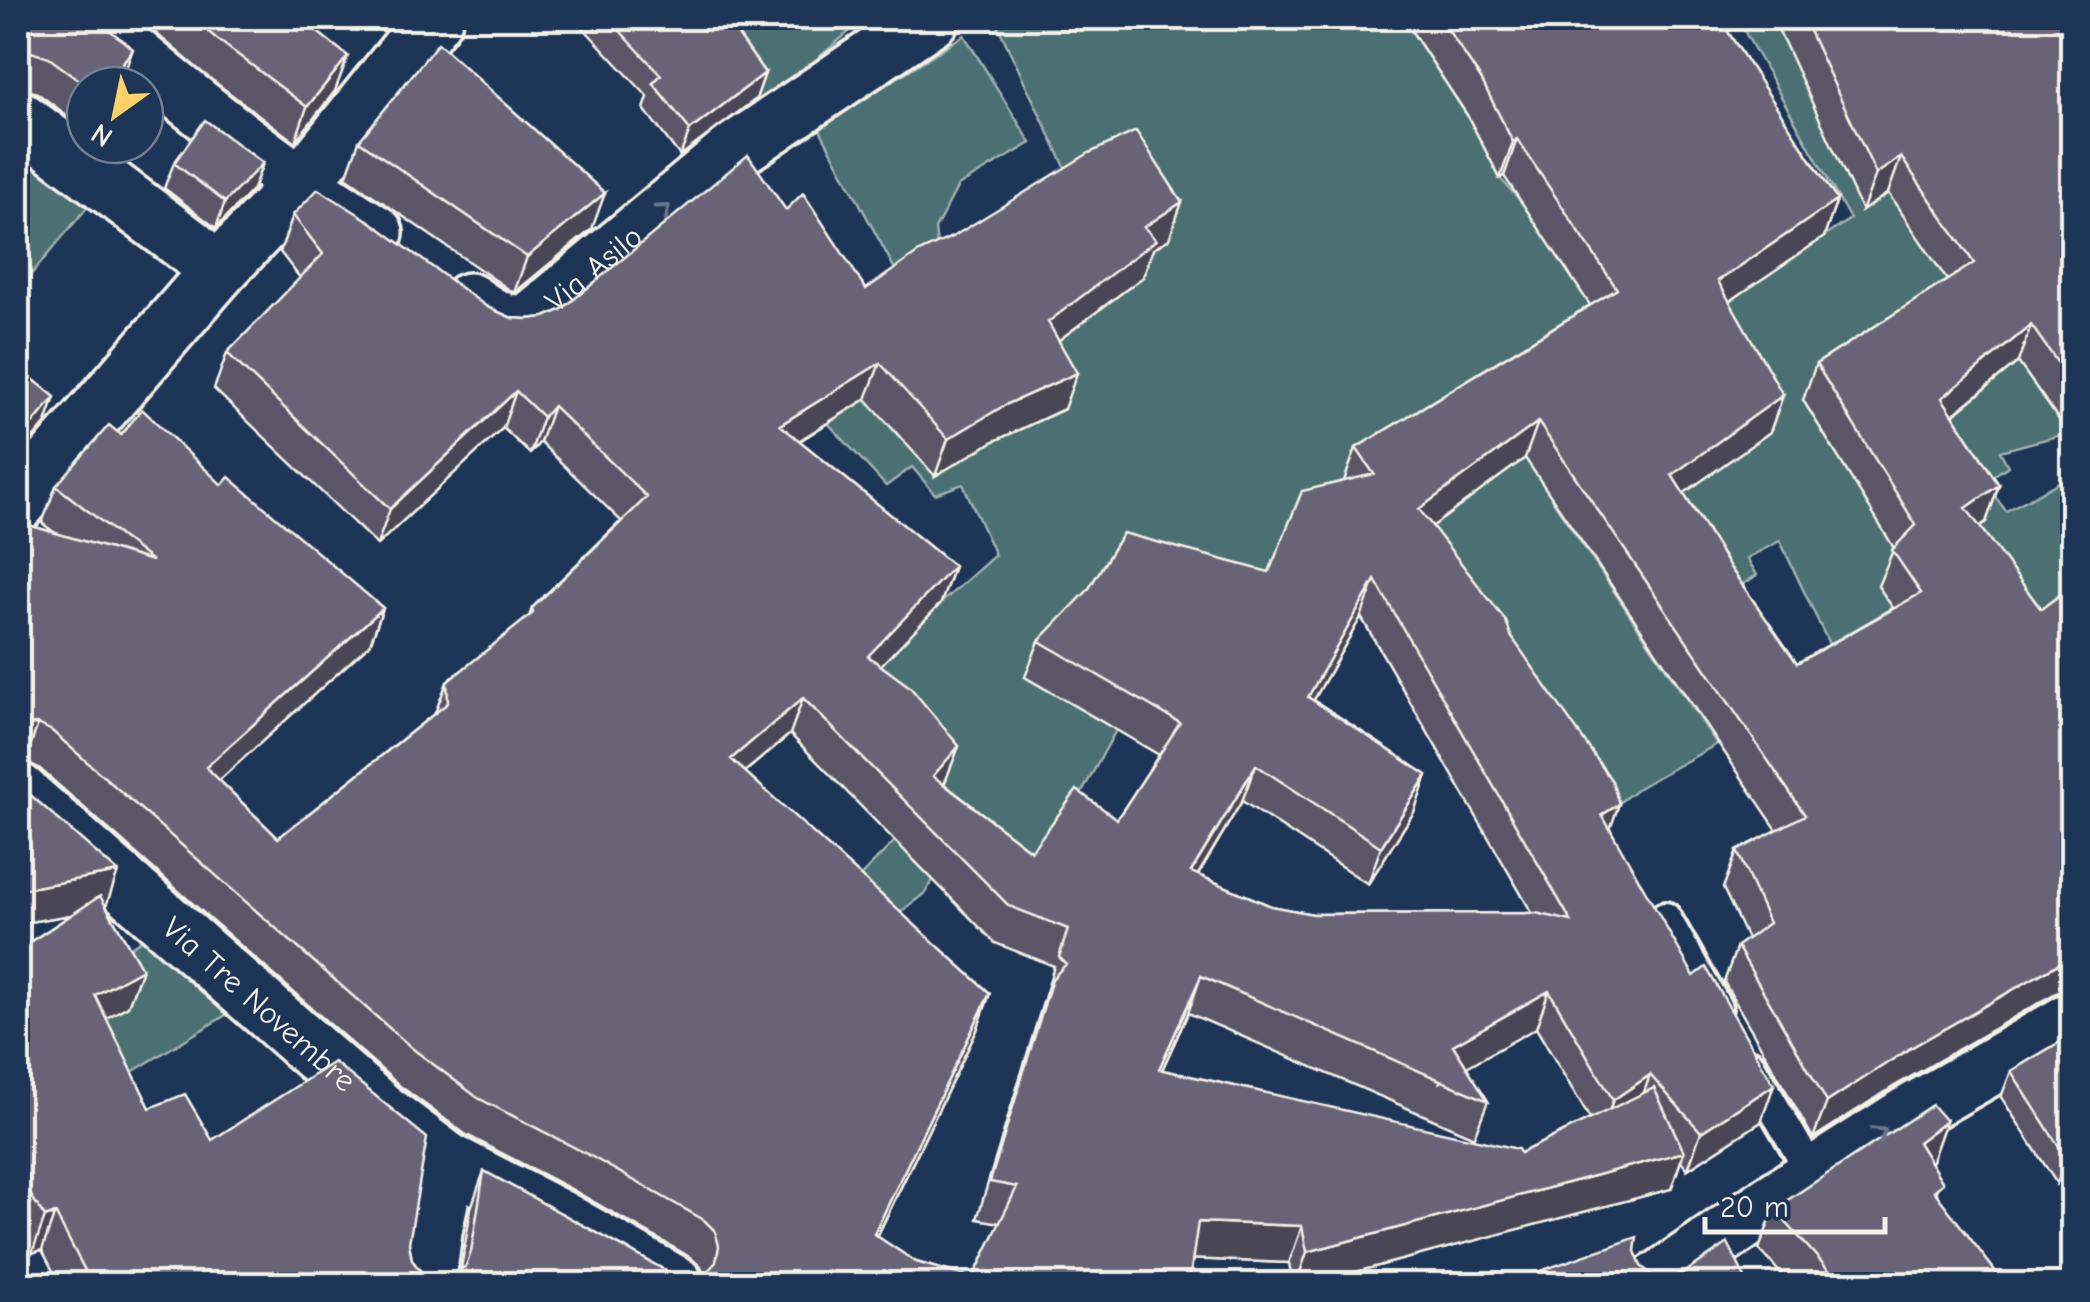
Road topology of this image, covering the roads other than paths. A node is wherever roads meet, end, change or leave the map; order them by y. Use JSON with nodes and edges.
{"nodes":[{"id":1,"x":90,"y":18,"type":"edge"},
{"id":2,"x":434,"y":18,"type":"edge"},
{"id":3,"x":930,"y":18,"type":"edge"},
{"id":4,"x":18,"y":118,"type":"edge"},
{"id":5,"x":300,"y":186,"type":"junction"},
{"id":6,"x":218,"y":272,"type":"junction"},
{"id":7,"x":18,"y":503,"type":"edge"},
{"id":8,"x":18,"y":791,"type":"edge"},
{"id":9,"x":1665,"y":918,"type":"edge"},
{"id":10,"x":2072,"y":1020,"type":"edge"},
{"id":11,"x":448,"y":1161,"type":"junction"},
{"id":12,"x":1813,"y":1175,"type":"junction"},
{"id":13,"x":427,"y":1284,"type":"edge"},
{"id":14,"x":674,"y":1284,"type":"edge"},
{"id":15,"x":1653,"y":1284,"type":"edge"}],
"edges":[{"from":1,"to":5,"type":"street","name":"Via Asilo"},
{"from":2,"to":5,"type":"street"},
{"from":5,"to":3,"type":"street","name":"Via Asilo","one_way":true},
{"from":4,"to":6,"type":"street"},
{"from":5,"to":6,"type":"street"},
{"from":6,"to":7,"type":"street"},
{"from":8,"to":11,"type":"street","name":"Via Tre Novembre"},
{"from":9,"to":12,"type":"lane"},
{"from":12,"to":10,"type":"street","one_way":true},
{"from":11,"to":13,"type":"street"},
{"from":11,"to":14,"type":"street","name":"Via Tre Novembre"},
{"from":12,"to":15,"type":"street"}]}
